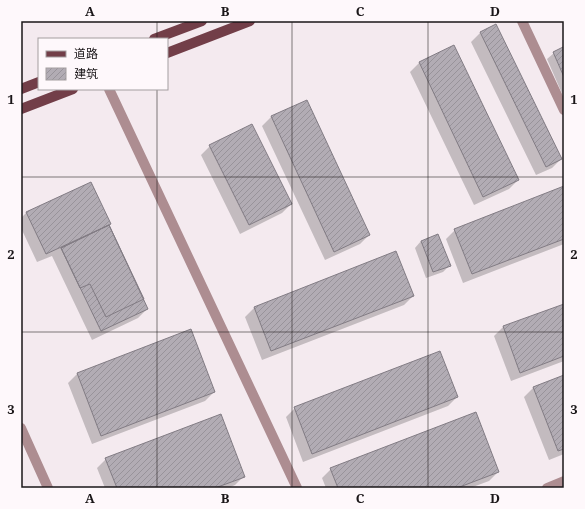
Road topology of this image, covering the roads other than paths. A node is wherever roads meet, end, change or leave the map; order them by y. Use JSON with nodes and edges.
{"nodes":[{"id":1,"x":202,"y":21,"type":"edge"},
{"id":2,"x":250,"y":21,"type":"edge"},
{"id":3,"x":522,"y":21,"type":"edge"},
{"id":4,"x":157,"y":38,"type":"edge"},
{"id":5,"x":168,"y":53,"type":"edge"},
{"id":6,"x":38,"y":82,"type":"edge"},
{"id":7,"x":21,"y":89,"type":"edge"},
{"id":8,"x":69,"y":90,"type":"edge"},
{"id":9,"x":109,"y":90,"type":"edge"},
{"id":10,"x":21,"y":109,"type":"edge"},
{"id":11,"x":564,"y":110,"type":"edge"},
{"id":12,"x":21,"y":428,"type":"edge"},
{"id":13,"x":564,"y":481,"type":"edge"},
{"id":14,"x":48,"y":488,"type":"edge"},
{"id":15,"x":297,"y":488,"type":"edge"},
{"id":16,"x":547,"y":488,"type":"edge"}],
"edges":[{"from":1,"to":4,"type":"main road"},
{"from":2,"to":5,"type":"main road"},
{"from":3,"to":11,"type":"street"},
{"from":6,"to":7,"type":"main road"},
{"from":8,"to":10,"type":"main road"},
{"from":9,"to":15,"type":"street"},
{"from":12,"to":14,"type":"street"},
{"from":13,"to":16,"type":"street"}]}
